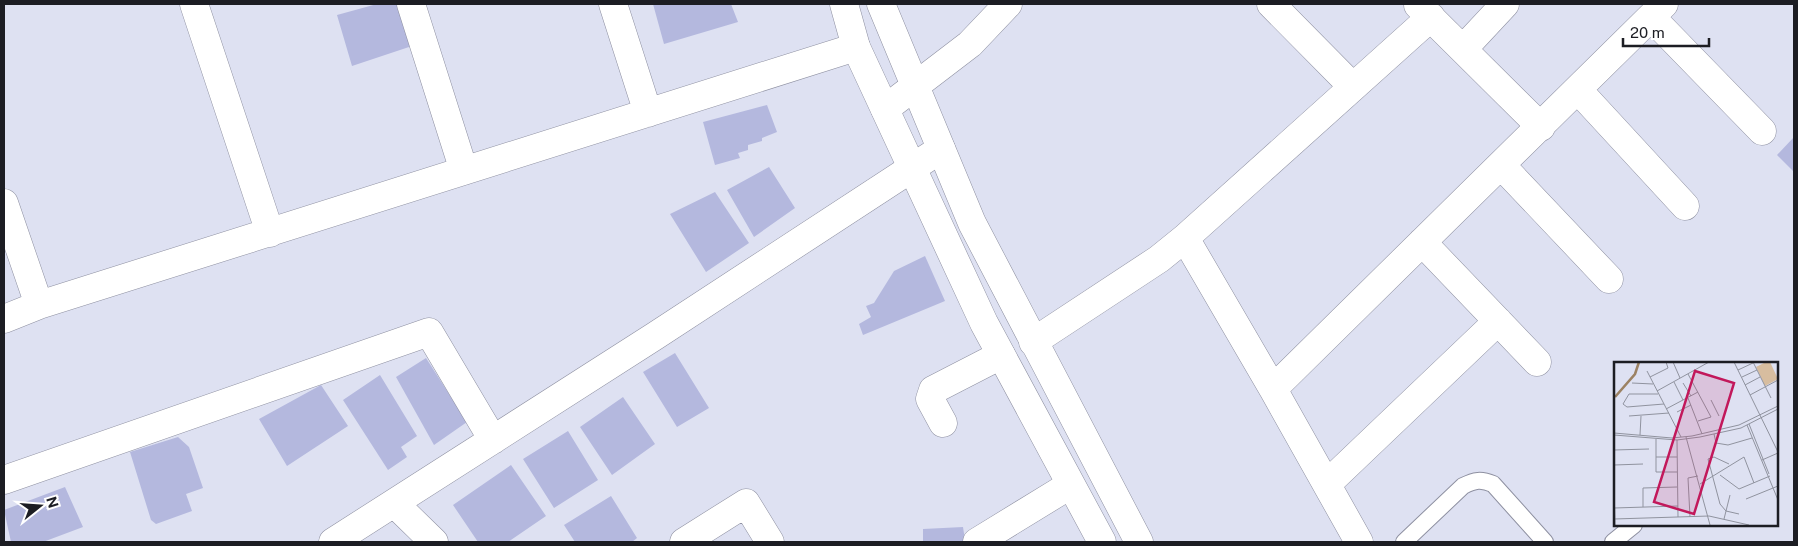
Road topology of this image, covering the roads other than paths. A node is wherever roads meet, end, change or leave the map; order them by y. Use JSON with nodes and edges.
{"nodes":[{"id":1,"x":194,"y":4,"type":"edge"},
{"id":2,"x":411,"y":4,"type":"edge"},
{"id":3,"x":612,"y":4,"type":"edge"},
{"id":4,"x":844,"y":4,"type":"edge"},
{"id":5,"x":881,"y":4,"type":"edge"},
{"id":6,"x":1008,"y":4,"type":"edge"},
{"id":7,"x":1271,"y":4,"type":"edge"},
{"id":8,"x":1506,"y":4,"type":"edge"},
{"id":9,"x":1424,"y":10,"type":"edge"},
{"id":10,"x":1657,"y":10,"type":"edge"},
{"id":11,"x":856,"y":47,"type":"junction"},
{"id":12,"x":1463,"y":49,"type":"junction"},
{"id":13,"x":915,"y":86,"type":"junction"},
{"id":14,"x":1353,"y":87,"type":"junction"},
{"id":15,"x":1578,"y":90,"type":"junction"},
{"id":16,"x":885,"y":110,"type":"junction"},
{"id":17,"x":648,"y":113,"type":"junction"},
{"id":18,"x":1541,"y":127,"type":"junction"},
{"id":19,"x":1762,"y":131,"type":"dead end"},
{"id":20,"x":941,"y":149,"type":"junction"},
{"id":21,"x":1501,"y":165,"type":"junction"},
{"id":22,"x":912,"y":168,"type":"junction"},
{"id":23,"x":464,"y":171,"type":"junction"},
{"id":24,"x":4,"y":203,"type":"edge"},
{"id":25,"x":1685,"y":206,"type":"dead end"},
{"id":26,"x":270,"y":233,"type":"junction"},
{"id":27,"x":1185,"y":238,"type":"junction"},
{"id":28,"x":1422,"y":242,"type":"junction"},
{"id":29,"x":1609,"y":279,"type":"dead end"},
{"id":30,"x":39,"y":305,"type":"junction"},
{"id":31,"x":4,"y":319,"type":"edge"},
{"id":32,"x":1498,"y":321,"type":"junction"},
{"id":33,"x":1033,"y":342,"type":"junction"},
{"id":34,"x":1001,"y":355,"type":"junction"},
{"id":35,"x":1537,"y":362,"type":"dead end"},
{"id":36,"x":1274,"y":388,"type":"junction"},
{"id":37,"x":943,"y":423,"type":"dead end"},
{"id":38,"x":493,"y":440,"type":"junction"},
{"id":39,"x":4,"y":480,"type":"edge"},
{"id":40,"x":1327,"y":484,"type":"junction"},
{"id":41,"x":1070,"y":485,"type":"junction"},
{"id":42,"x":394,"y":503,"type":"junction"},
{"id":43,"x":1633,"y":526,"type":"edge"},
{"id":44,"x":333,"y":542,"type":"edge"},
{"id":45,"x":434,"y":542,"type":"edge"},
{"id":46,"x":684,"y":542,"type":"edge"},
{"id":47,"x":770,"y":542,"type":"edge"},
{"id":48,"x":977,"y":542,"type":"edge"},
{"id":49,"x":1102,"y":542,"type":"edge"},
{"id":50,"x":1139,"y":542,"type":"edge"},
{"id":51,"x":1359,"y":542,"type":"edge"},
{"id":52,"x":1404,"y":542,"type":"edge"},
{"id":53,"x":1545,"y":542,"type":"edge"},
{"id":54,"x":1613,"y":542,"type":"edge"}],
"edges":[{"from":1,"to":26,"type":"street"},
{"from":2,"to":23,"type":"street"},
{"from":3,"to":17,"type":"street"},
{"from":4,"to":11,"type":"street"},
{"from":5,"to":13,"type":"street"},
{"from":6,"to":13,"type":"street"},
{"from":7,"to":14,"type":"street"},
{"from":8,"to":12,"type":"street"},
{"from":9,"to":12,"type":"street"},
{"from":9,"to":14,"type":"street"},
{"from":10,"to":15,"type":"street"},
{"from":10,"to":19,"type":"street"},
{"from":11,"to":16,"type":"street"},
{"from":11,"to":17,"type":"street"},
{"from":12,"to":18,"type":"street"},
{"from":13,"to":16,"type":"street"},
{"from":13,"to":20,"type":"street"},
{"from":14,"to":27,"type":"street"},
{"from":15,"to":18,"type":"street"},
{"from":15,"to":25,"type":"street"},
{"from":16,"to":22,"type":"street"},
{"from":17,"to":23,"type":"street"},
{"from":18,"to":21,"type":"street"},
{"from":20,"to":22,"type":"street"},
{"from":20,"to":33,"type":"street"},
{"from":21,"to":28,"type":"street"},
{"from":21,"to":29,"type":"street"},
{"from":22,"to":34,"type":"street"},
{"from":22,"to":38,"type":"street"},
{"from":23,"to":26,"type":"street"},
{"from":24,"to":30,"type":"street"},
{"from":26,"to":30,"type":"street"},
{"from":27,"to":33,"type":"street"},
{"from":27,"to":36,"type":"street"},
{"from":28,"to":32,"type":"street"},
{"from":28,"to":36,"type":"street"},
{"from":30,"to":31,"type":"street"},
{"from":32,"to":35,"type":"street"},
{"from":32,"to":40,"type":"street"},
{"from":33,"to":50,"type":"street"},
{"from":34,"to":37,"type":"street"},
{"from":34,"to":41,"type":"street"},
{"from":36,"to":40,"type":"street"},
{"from":38,"to":39,"type":"street"},
{"from":38,"to":42,"type":"street"},
{"from":40,"to":51,"type":"street"},
{"from":41,"to":48,"type":"street"},
{"from":41,"to":49,"type":"street"},
{"from":42,"to":44,"type":"street"},
{"from":42,"to":45,"type":"street"},
{"from":43,"to":54,"type":"lane"},
{"from":46,"to":47,"type":"street"},
{"from":52,"to":53,"type":"lane"}]}
